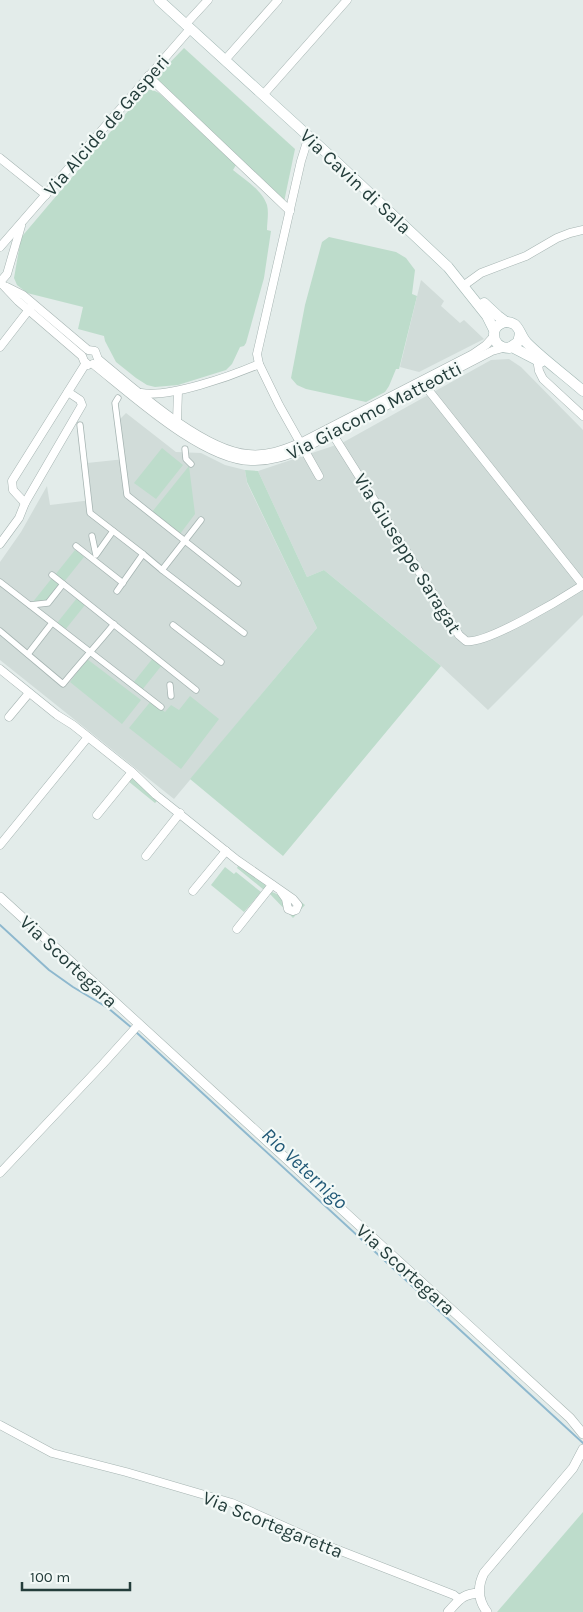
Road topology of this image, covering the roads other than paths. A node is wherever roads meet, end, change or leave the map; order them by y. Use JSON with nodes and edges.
{"nodes":[{"id":1,"x":158,"y":0,"type":"edge"},
{"id":2,"x":208,"y":0,"type":"edge"},
{"id":3,"x":278,"y":0,"type":"edge"},
{"id":4,"x":348,"y":0,"type":"edge"},
{"id":5,"x":188,"y":27,"type":"junction"},
{"id":6,"x":225,"y":60,"type":"junction"},
{"id":7,"x":148,"y":76,"type":"junction"},
{"id":8,"x":263,"y":95,"type":"junction"},
{"id":9,"x":310,"y":138,"type":"junction"},
{"id":10,"x":0,"y":158,"type":"edge"},
{"id":11,"x":46,"y":195,"type":"junction"},
{"id":12,"x":290,"y":210,"type":"junction"},
{"id":13,"x":23,"y":222,"type":"junction"},
{"id":14,"x":583,"y":230,"type":"edge"},
{"id":15,"x":0,"y":247,"type":"edge"},
{"id":16,"x":2,"y":283,"type":"edge"},
{"id":17,"x":464,"y":285,"type":"junction"},
{"id":18,"x":31,"y":307,"type":"junction"},
{"id":19,"x":506,"y":322,"type":"junction"},
{"id":20,"x":494,"y":333,"type":"junction"},
{"id":21,"x":520,"y":334,"type":"junction"},
{"id":22,"x":0,"y":347,"type":"edge"},
{"id":23,"x":508,"y":347,"type":"junction"},
{"id":24,"x":89,"y":358,"type":"junction"},
{"id":25,"x":537,"y":359,"type":"junction"},
{"id":26,"x":259,"y":364,"type":"junction"},
{"id":27,"x":423,"y":383,"type":"junction"},
{"id":28,"x":580,"y":389,"type":"edge"},
{"id":29,"x":178,"y":391,"type":"junction"},
{"id":30,"x":68,"y":392,"type":"junction"},
{"id":31,"x":141,"y":394,"type":"junction"},
{"id":32,"x":118,"y":398,"type":"dead end"},
{"id":33,"x":583,"y":416,"type":"edge"},
{"id":34,"x":177,"y":421,"type":"junction"},
{"id":35,"x":80,"y":425,"type":"dead end"},
{"id":36,"x":331,"y":431,"type":"junction"},
{"id":37,"x":302,"y":446,"type":"junction"},
{"id":38,"x":185,"y":449,"type":"dead end"},
{"id":39,"x":191,"y":464,"type":"dead end"},
{"id":40,"x":320,"y":476,"type":"dead end"},
{"id":41,"x":25,"y":503,"type":"junction"},
{"id":42,"x":201,"y":520,"type":"dead end"},
{"id":43,"x":113,"y":532,"type":"junction"},
{"id":44,"x":92,"y":536,"type":"dead end"},
{"id":45,"x":185,"y":541,"type":"junction"},
{"id":46,"x":0,"y":544,"type":"edge"},
{"id":47,"x":76,"y":546,"type":"dead end"},
{"id":48,"x":143,"y":554,"type":"junction"},
{"id":49,"x":162,"y":570,"type":"junction"},
{"id":50,"x":52,"y":576,"type":"dead end"},
{"id":51,"x":0,"y":582,"type":"edge"},
{"id":52,"x":123,"y":583,"type":"junction"},
{"id":53,"x":238,"y":583,"type":"dead end"},
{"id":54,"x":63,"y":584,"type":"junction"},
{"id":55,"x":583,"y":585,"type":"edge"},
{"id":56,"x":117,"y":591,"type":"dead end"},
{"id":57,"x":30,"y":605,"type":"junction"},
{"id":58,"x":52,"y":623,"type":"junction"},
{"id":59,"x":114,"y":624,"type":"junction"},
{"id":60,"x":173,"y":625,"type":"dead end"},
{"id":61,"x":0,"y":631,"type":"edge"},
{"id":62,"x":244,"y":633,"type":"dead end"},
{"id":63,"x":91,"y":653,"type":"junction"},
{"id":64,"x":28,"y":654,"type":"junction"},
{"id":65,"x":221,"y":662,"type":"dead end"},
{"id":66,"x":0,"y":669,"type":"edge"},
{"id":67,"x":170,"y":685,"type":"dead end"},
{"id":68,"x":196,"y":690,"type":"dead end"},
{"id":69,"x":29,"y":692,"type":"junction"},
{"id":70,"x":171,"y":696,"type":"dead end"},
{"id":71,"x":161,"y":707,"type":"dead end"},
{"id":72,"x":9,"y":717,"type":"dead end"},
{"id":73,"x":88,"y":737,"type":"junction"},
{"id":74,"x":132,"y":772,"type":"junction"},
{"id":75,"x":180,"y":813,"type":"junction"},
{"id":76,"x":97,"y":815,"type":"dead end"},
{"id":77,"x":0,"y":845,"type":"edge"},
{"id":78,"x":226,"y":851,"type":"junction"},
{"id":79,"x":146,"y":856,"type":"dead end"},
{"id":80,"x":272,"y":885,"type":"junction"},
{"id":81,"x":193,"y":890,"type":"dead end"},
{"id":82,"x":281,"y":892,"type":"dead end"},
{"id":83,"x":0,"y":897,"type":"edge"},
{"id":84,"x":237,"y":928,"type":"dead end"},
{"id":85,"x":139,"y":1024,"type":"junction"},
{"id":86,"x":1,"y":1170,"type":"edge"},
{"id":87,"x":0,"y":1425,"type":"edge"},
{"id":88,"x":583,"y":1434,"type":"edge"},
{"id":89,"x":583,"y":1450,"type":"edge"},
{"id":90,"x":479,"y":1593,"type":"junction"},
{"id":91,"x":459,"y":1599,"type":"junction"},
{"id":92,"x":448,"y":1612,"type":"edge"},
{"id":93,"x":487,"y":1612,"type":"edge"}],
"edges":[{"from":1,"to":5,"type":"main road","name":"Via Cavin di Sala"},
{"from":2,"to":5,"type":"street","name":"Via Alcide de Gasperi"},
{"from":3,"to":6,"type":"street"},
{"from":4,"to":8,"type":"street"},
{"from":5,"to":6,"type":"main road","name":"Via Cavin di Sala"},
{"from":5,"to":7,"type":"street","name":"Via Alcide de Gasperi"},
{"from":6,"to":8,"type":"main road","name":"Via Cavin di Sala"},
{"from":7,"to":11,"type":"street","name":"Via Alcide de Gasperi"},
{"from":7,"to":12,"type":"street"},
{"from":8,"to":9,"type":"main road","name":"Via Cavin di Sala"},
{"from":9,"to":12,"type":"street"},
{"from":9,"to":17,"type":"main road","name":"Via Cavin di Sala"},
{"from":10,"to":11,"type":"street"},
{"from":11,"to":13,"type":"street","name":"Via Alcide de Gasperi"},
{"from":12,"to":26,"type":"street"},
{"from":13,"to":15,"type":"street","name":"Via Alcide de Gasperi"},
{"from":13,"to":16,"type":"street","name":"Via Alcide de Gasperi"},
{"from":14,"to":17,"type":"street"},
{"from":16,"to":18,"type":"street","name":"Via Giacomo Matteotti"},
{"from":17,"to":19,"type":"main road","name":"Via Cavin di Sala"},
{"from":17,"to":20,"type":"main road","name":"Via Cavin di Sala"},
{"from":18,"to":22,"type":"street"},
{"from":18,"to":24,"type":"street","name":"Via Giacomo Matteotti"},
{"from":19,"to":20,"type":"main road"},
{"from":19,"to":21,"type":"main road"},
{"from":20,"to":23,"type":"main road"},
{"from":20,"to":27,"type":"street","name":"Via Giacomo Matteotti"},
{"from":21,"to":23,"type":"main road"},
{"from":21,"to":28,"type":"main road"},
{"from":23,"to":25,"type":"main road"},
{"from":23,"to":27,"type":"street","name":"Via Giacomo Matteotti"},
{"from":24,"to":30,"type":"street"},
{"from":24,"to":31,"type":"street","name":"Via Giacomo Matteotti"},
{"from":24,"to":37,"type":"street","name":"Via Giacomo Matteotti"},
{"from":25,"to":28,"type":"main road"},
{"from":25,"to":33,"type":"street"},
{"from":26,"to":29,"type":"street"},
{"from":26,"to":37,"type":"street"},
{"from":27,"to":36,"type":"street","name":"Via Giacomo Matteotti"},
{"from":27,"to":55,"type":"street","name":"Via Giuseppe Saragat"},
{"from":29,"to":31,"type":"street"},
{"from":29,"to":34,"type":"street"},
{"from":30,"to":41,"type":"street"},
{"from":30,"to":41,"type":"street"},
{"from":31,"to":34,"type":"street","name":"Via Giacomo Matteotti"},
{"from":32,"to":45,"type":"street"},
{"from":34,"to":37,"type":"street","name":"Via Giacomo Matteotti"},
{"from":35,"to":43,"type":"street"},
{"from":36,"to":37,"type":"street","name":"Via Giacomo Matteotti"},
{"from":36,"to":55,"type":"street","name":"Via Giuseppe Saragat"},
{"from":37,"to":40,"type":"street"},
{"from":38,"to":39,"type":"street"},
{"from":41,"to":46,"type":"street"},
{"from":42,"to":45,"type":"street"},
{"from":43,"to":44,"type":"street"},
{"from":43,"to":48,"type":"street"},
{"from":45,"to":49,"type":"street"},
{"from":45,"to":53,"type":"street"},
{"from":47,"to":52,"type":"street"},
{"from":48,"to":49,"type":"street"},
{"from":48,"to":52,"type":"street"},
{"from":49,"to":62,"type":"street"},
{"from":50,"to":54,"type":"street"},
{"from":51,"to":57,"type":"street"},
{"from":52,"to":56,"type":"street"},
{"from":54,"to":57,"type":"street"},
{"from":54,"to":59,"type":"street"},
{"from":57,"to":58,"type":"street"},
{"from":58,"to":63,"type":"street"},
{"from":58,"to":64,"type":"street"},
{"from":59,"to":63,"type":"street"},
{"from":59,"to":68,"type":"street"},
{"from":60,"to":65,"type":"street"},
{"from":61,"to":64,"type":"street"},
{"from":63,"to":64,"type":"street"},
{"from":63,"to":71,"type":"street"},
{"from":66,"to":69,"type":"street"},
{"from":67,"to":70,"type":"street"},
{"from":69,"to":72,"type":"street"},
{"from":69,"to":73,"type":"street"},
{"from":73,"to":74,"type":"street"},
{"from":73,"to":77,"type":"street"},
{"from":74,"to":75,"type":"street"},
{"from":74,"to":76,"type":"street"},
{"from":75,"to":78,"type":"street"},
{"from":75,"to":79,"type":"street"},
{"from":78,"to":80,"type":"street"},
{"from":78,"to":81,"type":"street"},
{"from":80,"to":82,"type":"street"},
{"from":80,"to":84,"type":"street"},
{"from":83,"to":85,"type":"street","name":"Via Scortegara"},
{"from":85,"to":86,"type":"street"},
{"from":85,"to":88,"type":"street","name":"Via Scortegara"},
{"from":87,"to":91,"type":"street","name":"Via Scortegaretta"},
{"from":89,"to":90,"type":"street"},
{"from":90,"to":91,"type":"street"},
{"from":90,"to":93,"type":"street"},
{"from":91,"to":92,"type":"street"}]}
